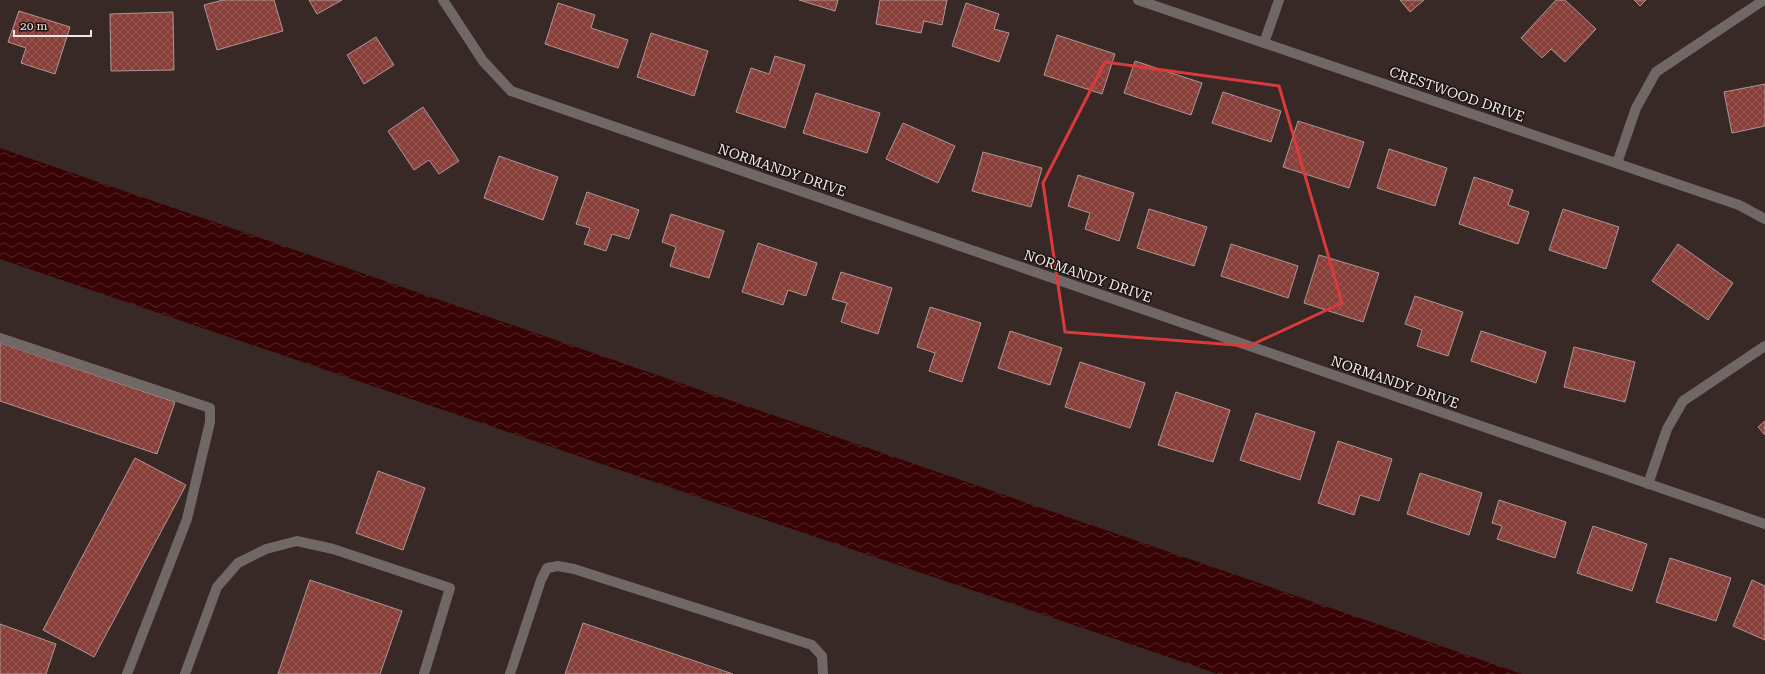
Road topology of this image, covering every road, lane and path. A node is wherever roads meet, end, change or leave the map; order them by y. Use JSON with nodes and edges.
{"nodes":[{"id":1,"x":443,"y":0,"type":"edge"},
{"id":2,"x":1138,"y":0,"type":"edge"},
{"id":3,"x":1279,"y":0,"type":"edge"},
{"id":4,"x":1764,"y":0,"type":"edge"},
{"id":5,"x":1264,"y":43,"type":"junction"},
{"id":6,"x":1617,"y":163,"type":"junction"},
{"id":7,"x":1765,"y":219,"type":"edge"},
{"id":8,"x":0,"y":338,"type":"edge"},
{"id":9,"x":1765,"y":346,"type":"edge"},
{"id":10,"x":1648,"y":484,"type":"junction"},
{"id":11,"x":1765,"y":524,"type":"edge"},
{"id":12,"x":127,"y":674,"type":"edge"},
{"id":13,"x":185,"y":674,"type":"edge"},
{"id":14,"x":424,"y":674,"type":"edge"},
{"id":15,"x":510,"y":674,"type":"edge"},
{"id":16,"x":823,"y":674,"type":"edge"}],
"edges":[{"from":1,"to":10,"type":"street","name":"NORMANDY DRIVE"},
{"from":2,"to":5,"type":"street","name":"CRESTWOOD DRIVE"},
{"from":3,"to":5,"type":"street"},
{"from":4,"to":6,"type":"street"},
{"from":5,"to":6,"type":"street","name":"CRESTWOOD DRIVE"},
{"from":6,"to":7,"type":"street","name":"CRESTWOOD DRIVE"},
{"from":8,"to":12,"type":"street"},
{"from":9,"to":10,"type":"street"},
{"from":10,"to":11,"type":"street","name":"NORMANDY DRIVE"},
{"from":13,"to":14,"type":"street"},
{"from":15,"to":16,"type":"street"}]}
